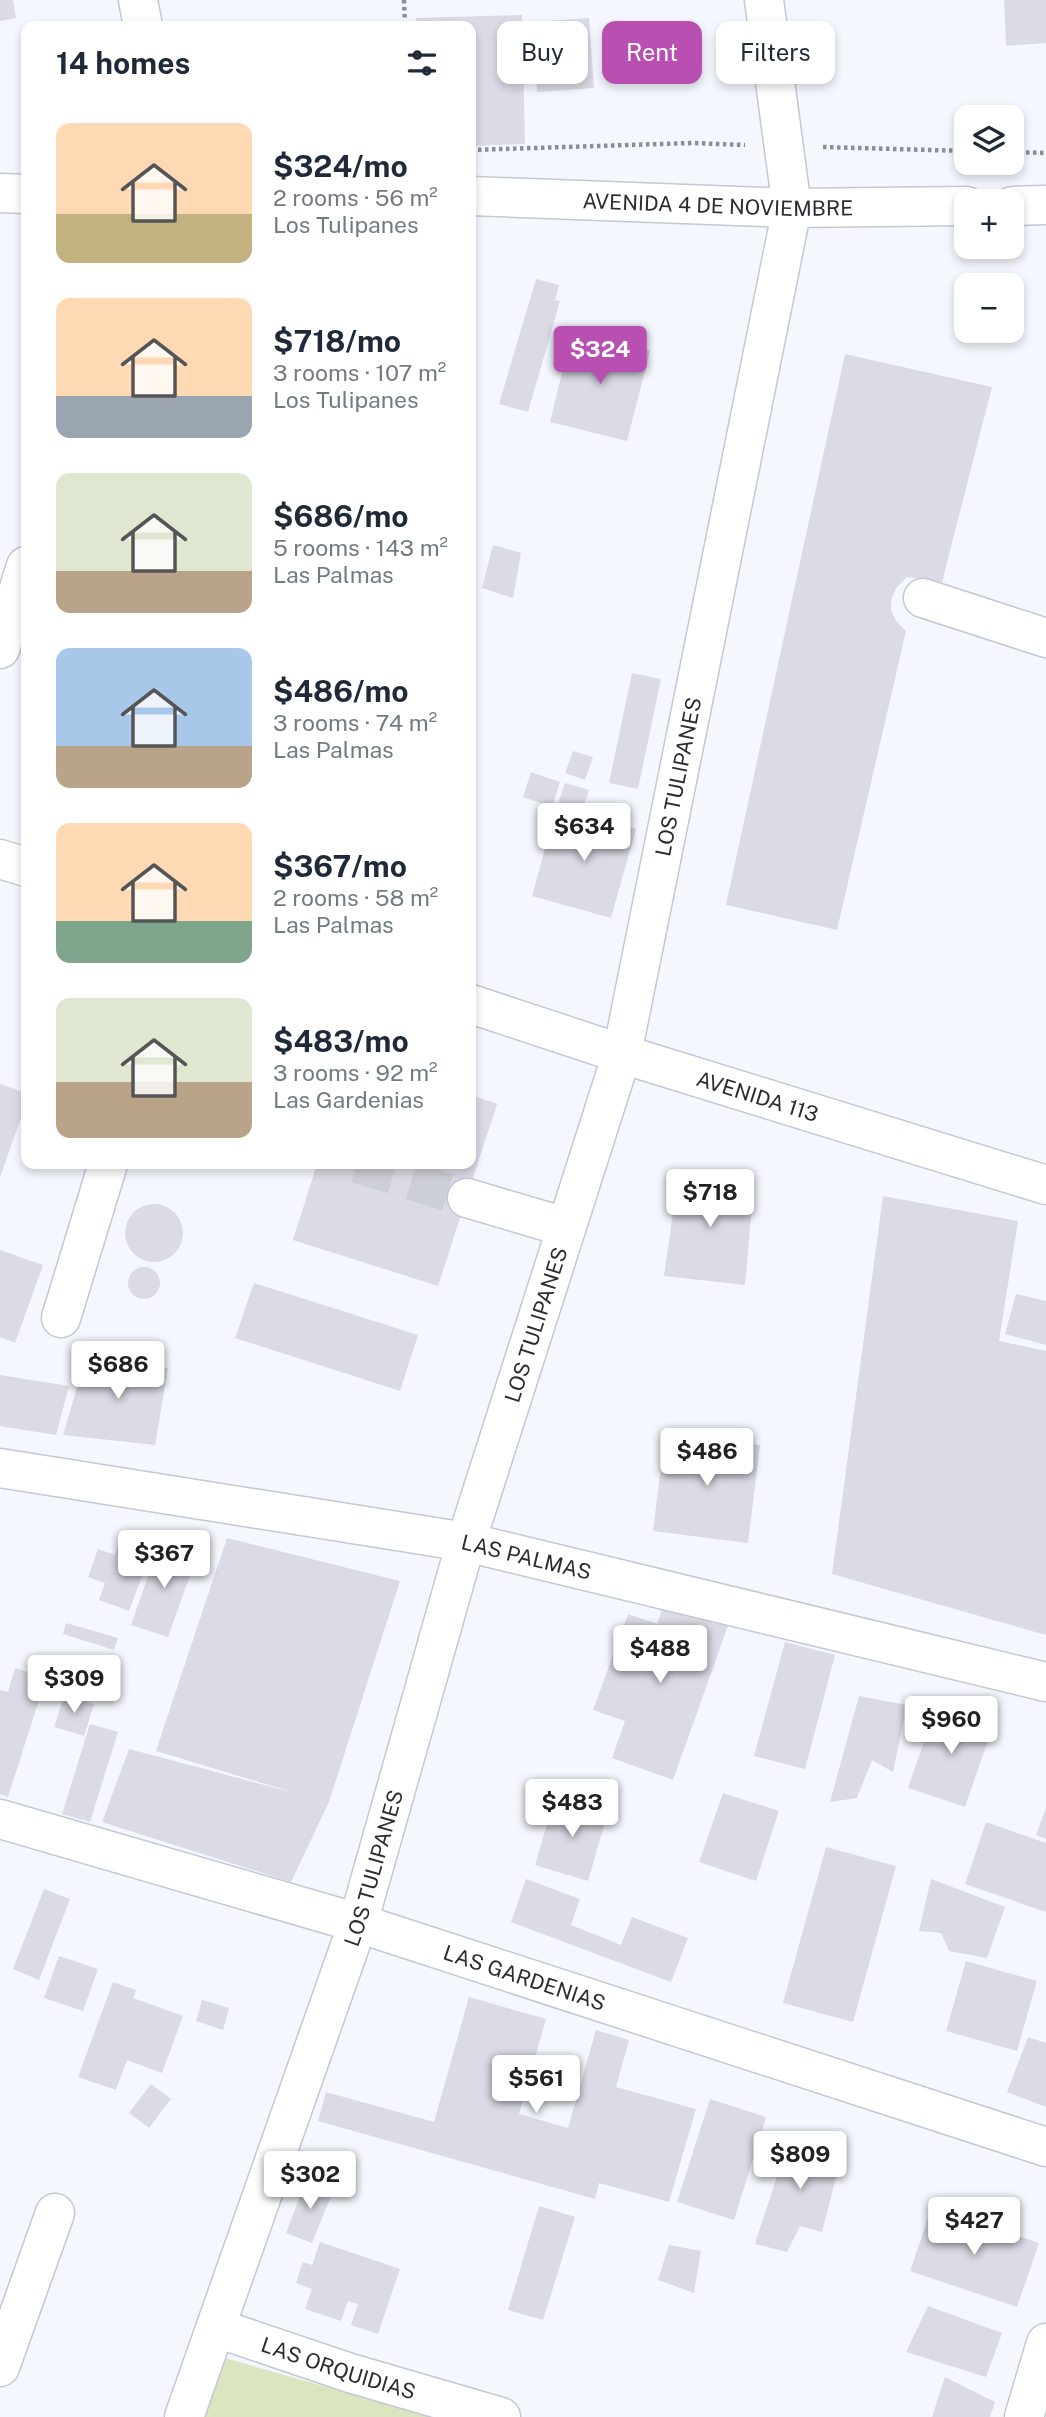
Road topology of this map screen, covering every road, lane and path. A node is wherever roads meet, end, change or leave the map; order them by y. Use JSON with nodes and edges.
{"nodes":[{"id":1,"x":138,"y":0,"type":"edge"},
{"id":2,"x":404,"y":0,"type":"edge"},
{"id":3,"x":764,"y":0,"type":"edge"},
{"id":4,"x":142,"y":21,"type":"edge"},
{"id":5,"x":405,"y":21,"type":"edge"},
{"id":6,"x":784,"y":146,"type":"junction"},
{"id":7,"x":476,"y":150,"type":"edge"},
{"id":8,"x":954,"y":151,"type":"edge"},
{"id":9,"x":1024,"y":152,"type":"edge"},
{"id":10,"x":1046,"y":153,"type":"edge"},
{"id":11,"x":0,"y":193,"type":"edge"},
{"id":12,"x":21,"y":194,"type":"edge"},
{"id":13,"x":476,"y":196,"type":"edge"},
{"id":14,"x":1046,"y":205,"type":"edge"},
{"id":15,"x":954,"y":206,"type":"edge"},
{"id":16,"x":1024,"y":206,"type":"edge"},
{"id":17,"x":792,"y":208,"type":"junction"},
{"id":18,"x":21,"y":582,"type":"edge"},
{"id":19,"x":922,"y":598,"type":"dead end"},
{"id":20,"x":1046,"y":638,"type":"edge"},
{"id":21,"x":0,"y":649,"type":"edge"},
{"id":22,"x":0,"y":859,"type":"edge"},
{"id":23,"x":21,"y":865,"type":"edge"},
{"id":24,"x":476,"y":1006,"type":"edge"},
{"id":25,"x":622,"y":1054,"type":"junction"},
{"id":26,"x":106,"y":1169,"type":"edge"},
{"id":27,"x":1046,"y":1185,"type":"edge"},
{"id":28,"x":467,"y":1198,"type":"tunnel mouth"},
{"id":29,"x":565,"y":1227,"type":"junction"},
{"id":30,"x":61,"y":1318,"type":"dead end"},
{"id":31,"x":0,"y":1468,"type":"edge"},
{"id":32,"x":466,"y":1542,"type":"junction"},
{"id":33,"x":1046,"y":1682,"type":"edge"},
{"id":34,"x":0,"y":1819,"type":"edge"},
{"id":35,"x":358,"y":1923,"type":"junction"},
{"id":36,"x":1046,"y":2147,"type":"edge"},
{"id":37,"x":55,"y":2213,"type":"dead end"},
{"id":38,"x":8,"y":2320,"type":"edge"},
{"id":39,"x":217,"y":2328,"type":"junction"},
{"id":40,"x":1046,"y":2343,"type":"edge"},
{"id":41,"x":0,"y":2367,"type":"edge"},
{"id":42,"x":184,"y":2417,"type":"edge"},
{"id":43,"x":501,"y":2417,"type":"edge"},
{"id":44,"x":1024,"y":2417,"type":"edge"}],
"edges":[{"from":1,"to":4,"type":"street"},
{"from":2,"to":5,"type":"path"},
{"from":3,"to":6,"type":"street","name":"LOS TULIPANES"},
{"from":6,"to":7,"type":"path"},
{"from":6,"to":8,"type":"path"},
{"from":6,"to":17,"type":"street","name":"LOS TULIPANES"},
{"from":9,"to":10,"type":"path"},
{"from":11,"to":12,"type":"street"},
{"from":13,"to":17,"type":"street","name":"AVENIDA 4 DE NOVIEMBRE"},
{"from":14,"to":16,"type":"street"},
{"from":15,"to":17,"type":"street","name":"AVENIDA 4 DE NOVIEMBRE"},
{"from":17,"to":25,"type":"street","name":"LOS TULIPANES"},
{"from":18,"to":21,"type":"street"},
{"from":19,"to":20,"type":"street"},
{"from":22,"to":23,"type":"street"},
{"from":24,"to":25,"type":"street","name":"AVENIDA 113"},
{"from":25,"to":27,"type":"street","name":"AVENIDA 113"},
{"from":25,"to":29,"type":"street","name":"LOS TULIPANES"},
{"from":26,"to":30,"type":"street"},
{"from":28,"to":29,"type":"street"},
{"from":29,"to":32,"type":"street","name":"LOS TULIPANES"},
{"from":31,"to":32,"type":"street","name":"LAS PALMAS"},
{"from":32,"to":33,"type":"street","name":"LAS PALMAS"},
{"from":32,"to":35,"type":"street","name":"LOS TULIPANES"},
{"from":34,"to":35,"type":"street","name":"LAS GARDENIAS"},
{"from":35,"to":36,"type":"street","name":"LAS GARDENIAS"},
{"from":35,"to":39,"type":"street","name":"LOS TULIPANES"},
{"from":37,"to":38,"type":"street"},
{"from":38,"to":41,"type":"street"},
{"from":39,"to":42,"type":"street","name":"LOS TULIPANES"},
{"from":39,"to":43,"type":"street","name":"LAS ORQUIDIAS"},
{"from":40,"to":44,"type":"street"}]}
